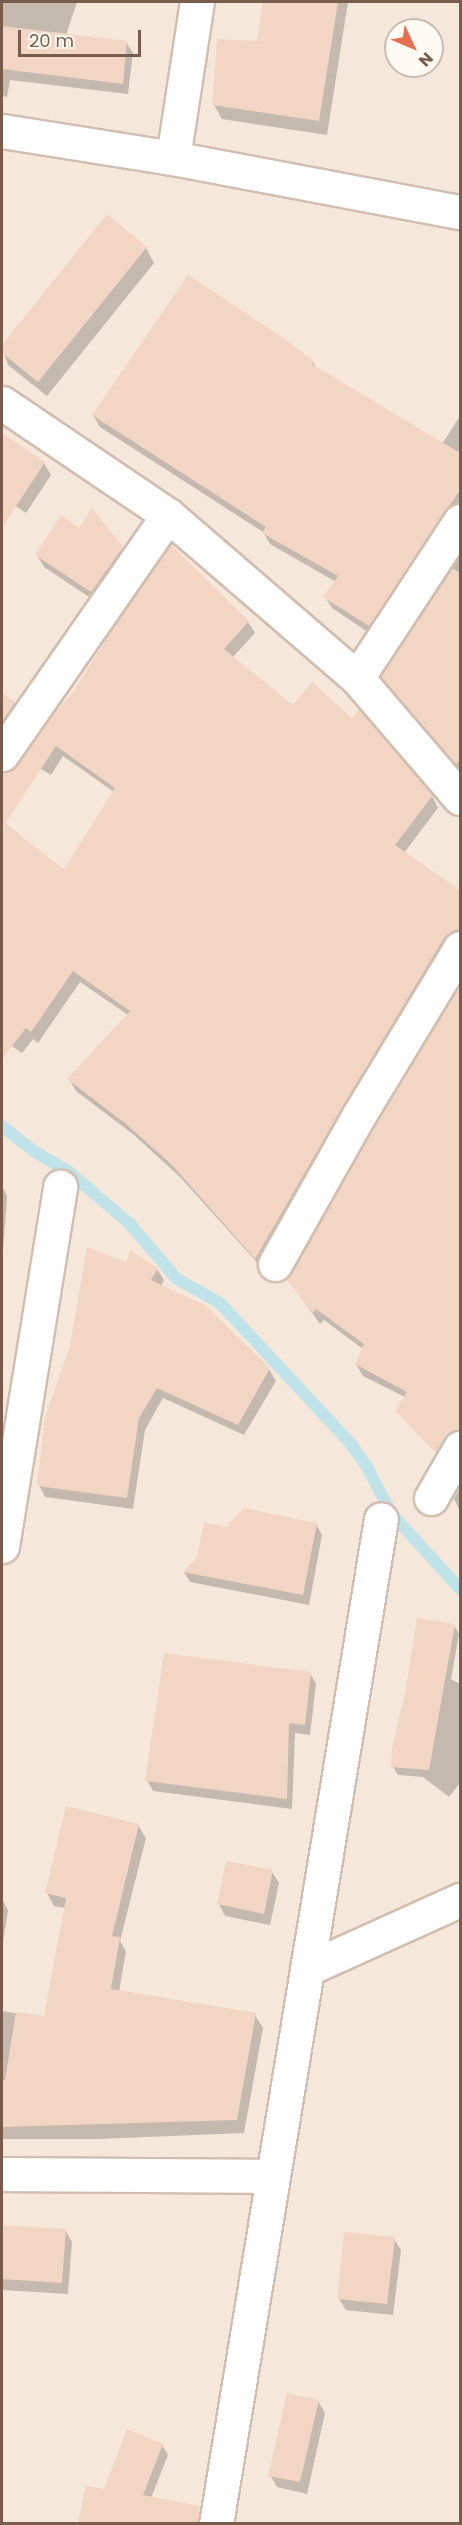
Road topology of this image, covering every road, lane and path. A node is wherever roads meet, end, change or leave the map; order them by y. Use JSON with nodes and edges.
{"nodes":[{"id":1,"x":197,"y":2,"type":"edge"},
{"id":2,"x":2,"y":131,"type":"edge"},
{"id":3,"x":173,"y":158,"type":"junction"},
{"id":4,"x":460,"y":212,"type":"edge"},
{"id":5,"x":2,"y":403,"type":"edge"},
{"id":6,"x":168,"y":515,"type":"junction"},
{"id":7,"x":460,"y":521,"type":"edge"},
{"id":8,"x":357,"y":678,"type":"junction"},
{"id":9,"x":2,"y":754,"type":"edge"},
{"id":10,"x":460,"y":798,"type":"edge"},
{"id":11,"x":460,"y":948,"type":"edge"},
{"id":12,"x":60,"y":1187,"type":"dead end"},
{"id":13,"x":275,"y":1264,"type":"dead end"},
{"id":14,"x":460,"y":1448,"type":"edge"},
{"id":15,"x":431,"y":1498,"type":"dead end"},
{"id":16,"x":381,"y":1520,"type":"dead end"},
{"id":17,"x":2,"y":1546,"type":"edge"},
{"id":18,"x":460,"y":1900,"type":"edge"},
{"id":19,"x":307,"y":1969,"type":"junction"},
{"id":20,"x":2,"y":2175,"type":"edge"},
{"id":21,"x":273,"y":2176,"type":"junction"},
{"id":22,"x":216,"y":2523,"type":"edge"}],
"edges":[{"from":1,"to":3,"type":"street"},
{"from":2,"to":3,"type":"street"},
{"from":3,"to":4,"type":"street"},
{"from":5,"to":6,"type":"street"},
{"from":6,"to":8,"type":"street"},
{"from":6,"to":9,"type":"street"},
{"from":7,"to":8,"type":"street"},
{"from":8,"to":10,"type":"street"},
{"from":11,"to":13,"type":"street"},
{"from":12,"to":17,"type":"street"},
{"from":14,"to":15,"type":"street"},
{"from":16,"to":19,"type":"street"},
{"from":18,"to":19,"type":"street"},
{"from":19,"to":21,"type":"street"},
{"from":20,"to":21,"type":"street"},
{"from":21,"to":22,"type":"street"}]}
